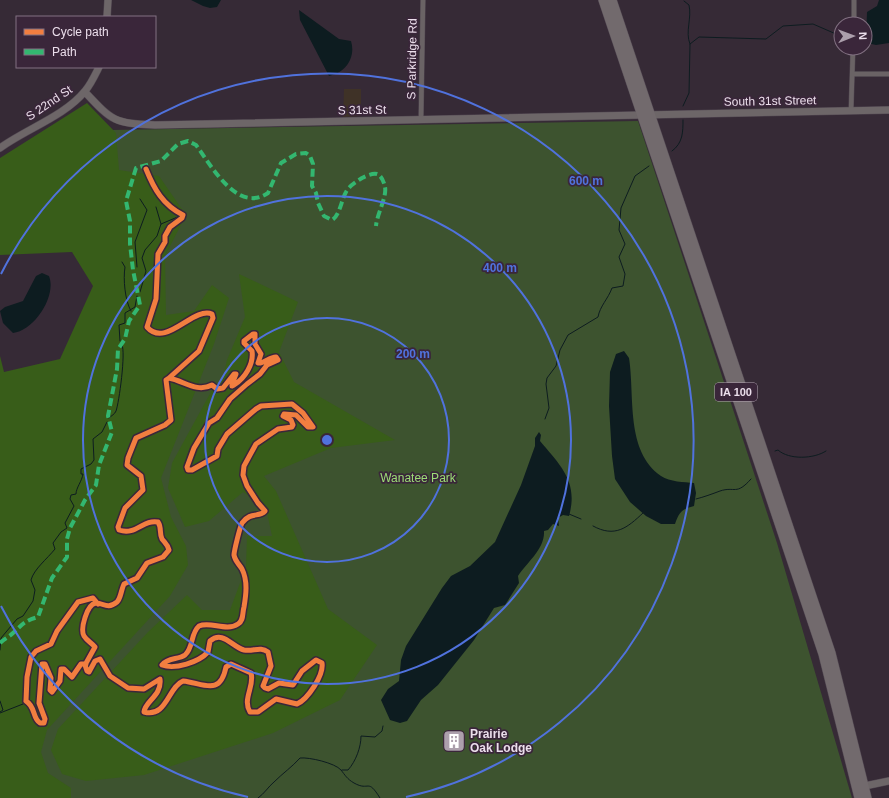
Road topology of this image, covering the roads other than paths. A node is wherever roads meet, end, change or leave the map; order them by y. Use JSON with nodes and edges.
{"nodes":[{"id":1,"x":108,"y":0,"type":"edge"},
{"id":2,"x":424,"y":0,"type":"edge"},
{"id":3,"x":603,"y":0,"type":"edge"},
{"id":4,"x":612,"y":0,"type":"edge"},
{"id":5,"x":854,"y":0,"type":"edge"},
{"id":6,"x":107,"y":16,"type":"edge"},
{"id":7,"x":854,"y":16,"type":"edge"},
{"id":8,"x":853,"y":56,"type":"edge"},
{"id":9,"x":98,"y":68,"type":"edge"},
{"id":10,"x":853,"y":74,"type":"junction"},
{"id":11,"x":889,"y":74,"type":"edge"},
{"id":12,"x":85,"y":92,"type":"junction"},
{"id":13,"x":851,"y":110,"type":"junction"},
{"id":14,"x":889,"y":110,"type":"edge"},
{"id":15,"x":646,"y":115,"type":"junction"},
{"id":16,"x":421,"y":119,"type":"junction"},
{"id":17,"x":0,"y":148,"type":"edge"},
{"id":18,"x":889,"y":780,"type":"edge"},
{"id":19,"x":861,"y":787,"type":"junction"},
{"id":20,"x":859,"y":798,"type":"edge"},
{"id":21,"x":867,"y":798,"type":"edge"}],
"edges":[{"from":1,"to":6,"type":"street"},
{"from":2,"to":16,"type":"street","name":"S Parkridge Rd"},
{"from":3,"to":15,"type":"highway","number":"IA 100"},
{"from":4,"to":15,"type":"highway","number":"IA 100"},
{"from":5,"to":7,"type":"street"},
{"from":8,"to":10,"type":"street"},
{"from":9,"to":12,"type":"street","name":"S 22nd St"},
{"from":10,"to":11,"type":"street"},
{"from":10,"to":13,"type":"street"},
{"from":12,"to":16,"type":"street","name":"S 31st St"},
{"from":12,"to":17,"type":"street","name":"S 22nd St"},
{"from":13,"to":14,"type":"street","name":"South 31st Street"},
{"from":13,"to":15,"type":"street","name":"South 31st Street"},
{"from":15,"to":16,"type":"street","name":"S 31st St"},
{"from":15,"to":19,"type":"highway","number":"IA 100"},
{"from":18,"to":19,"type":"street"},
{"from":19,"to":20,"type":"highway","number":"IA 100"},
{"from":19,"to":21,"type":"highway","number":"IA 100"}]}
